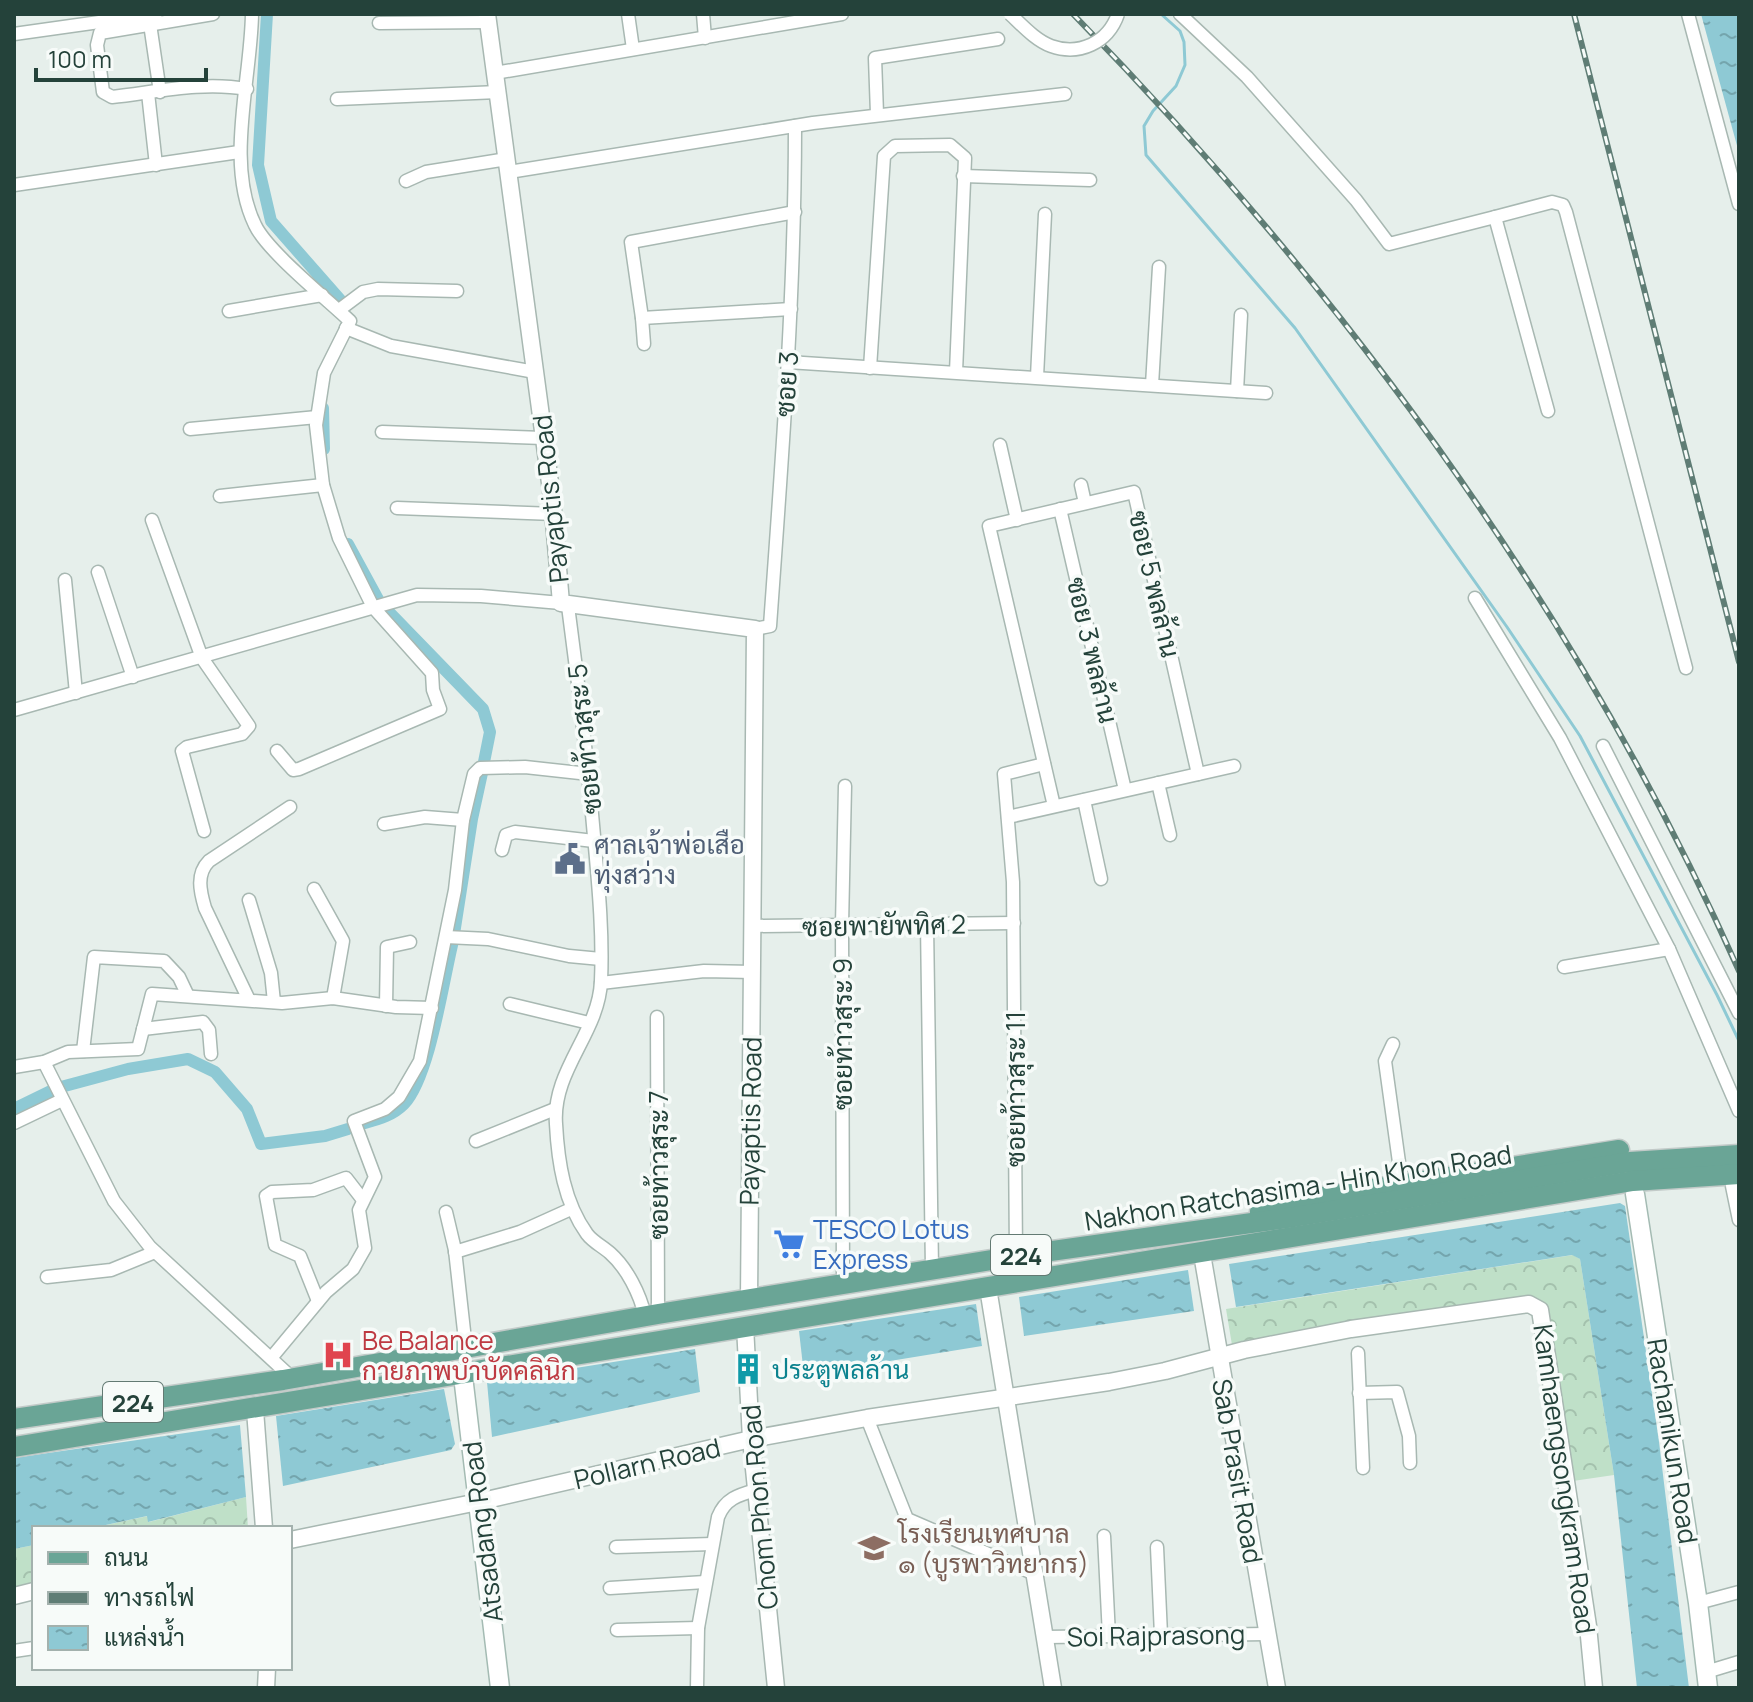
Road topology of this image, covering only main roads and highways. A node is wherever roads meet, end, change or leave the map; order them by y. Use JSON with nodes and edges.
{"nodes":[{"id":1,"x":1739,"y":1142,"type":"edge"},
{"id":2,"x":1739,"y":1155,"type":"edge"},
{"id":3,"x":1737,"y":1182,"type":"edge"},
{"id":4,"x":1635,"y":1194,"type":"junction"},
{"id":5,"x":1215,"y":1226,"type":"junction"},
{"id":6,"x":1296,"y":1226,"type":"junction"},
{"id":7,"x":1211,"y":1252,"type":"junction"},
{"id":8,"x":749,"y":1298,"type":"junction"},
{"id":9,"x":745,"y":1326,"type":"junction"},
{"id":10,"x":463,"y":1350,"type":"junction"},
{"id":11,"x":463,"y":1376,"type":"junction"},
{"id":12,"x":252,"y":1384,"type":"junction"},
{"id":13,"x":255,"y":1410,"type":"junction"},
{"id":14,"x":14,"y":1419,"type":"edge"},
{"id":15,"x":14,"y":1447,"type":"edge"},
{"id":16,"x":1707,"y":1680,"type":"edge"},
{"id":17,"x":500,"y":1688,"type":"edge"}],
"edges":[{"from":1,"to":5,"type":"main road"},
{"from":2,"to":6,"type":"main road","name":"Nakhon Ratchasima - Hin Khon Road","number":"224"},
{"from":3,"to":4,"type":"main road"},
{"from":3,"to":6,"type":"main road"},
{"from":4,"to":7,"type":"main road"},
{"from":4,"to":16,"type":"main road","name":"Rachanikun Road"},
{"from":5,"to":6,"type":"main road","name":"Nakhon Ratchasima - Hin Khon Road","number":"224"},
{"from":5,"to":8,"type":"main road","name":"Nakhon Ratchasima - Hin Khon Road","number":"224"},
{"from":6,"to":7,"type":"main road"},
{"from":7,"to":9,"type":"main road"},
{"from":8,"to":9,"type":"main road"},
{"from":8,"to":10,"type":"main road","name":"Nakhon Ratchasima - Hin Khon Road","number":"224"},
{"from":9,"to":11,"type":"main road"},
{"from":10,"to":11,"type":"main road"},
{"from":10,"to":12,"type":"main road","name":"Nakhon Ratchasima - Hin Khon Road","number":"224"},
{"from":11,"to":13,"type":"main road"},
{"from":11,"to":17,"type":"main road","name":"Atsadang Road"},
{"from":12,"to":13,"type":"main road"},
{"from":12,"to":14,"type":"main road","name":"Nakhon Ratchasima - Hin Khon Road","number":"224"},
{"from":13,"to":15,"type":"main road"}]}
